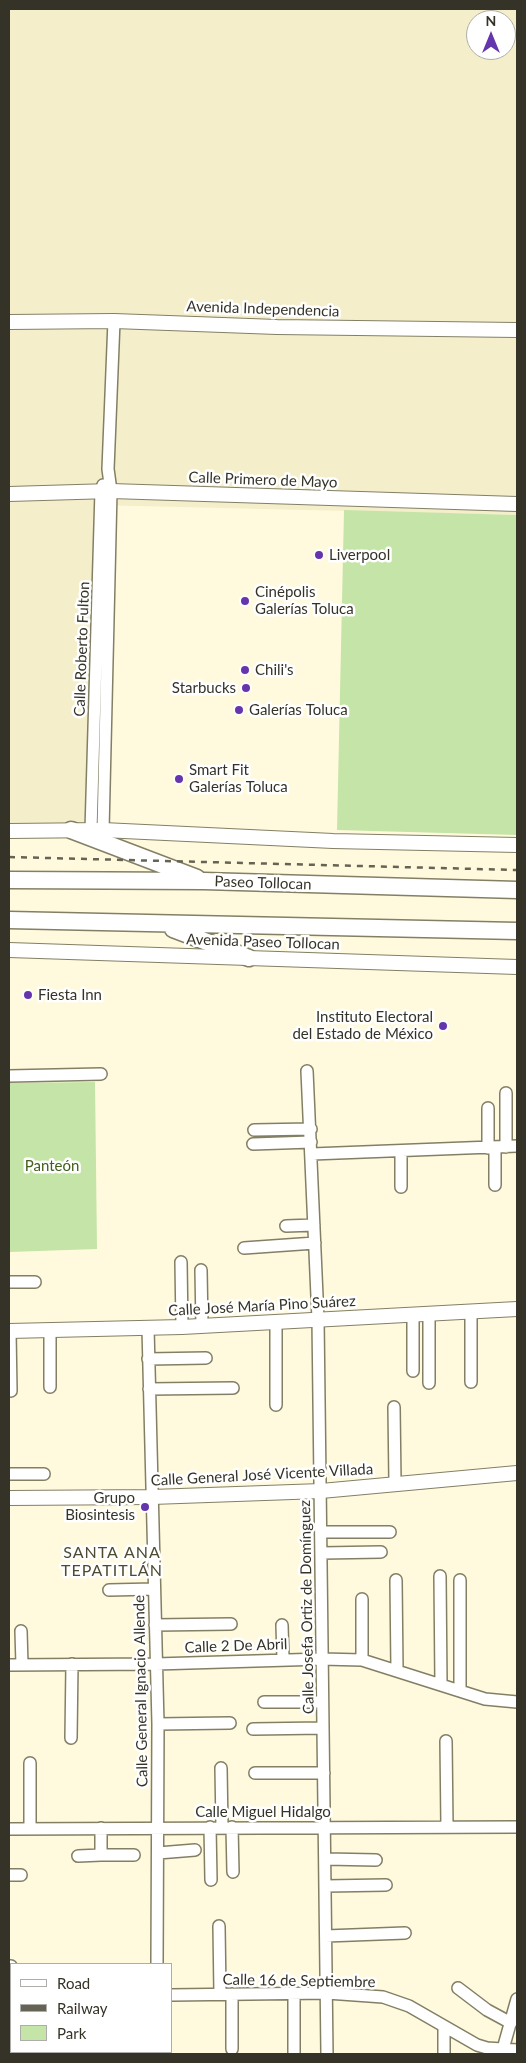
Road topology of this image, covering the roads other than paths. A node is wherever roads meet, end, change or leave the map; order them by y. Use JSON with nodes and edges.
{"nodes":[{"id":1,"x":114,"y":320,"type":"junction"},
{"id":2,"x":9,"y":322,"type":"edge"},
{"id":3,"x":517,"y":330,"type":"edge"},
{"id":4,"x":106,"y":491,"type":"junction"},
{"id":5,"x":9,"y":494,"type":"edge"},
{"id":6,"x":517,"y":504,"type":"edge"},
{"id":7,"x":9,"y":830,"type":"edge"},
{"id":8,"x":71,"y":830,"type":"junction"},
{"id":9,"x":97,"y":830,"type":"junction"},
{"id":10,"x":517,"y":845,"type":"edge"},
{"id":11,"x":9,"y":880,"type":"edge"},
{"id":12,"x":204,"y":881,"type":"junction"},
{"id":13,"x":517,"y":890,"type":"edge"},
{"id":14,"x":9,"y":920,"type":"edge"},
{"id":15,"x":162,"y":924,"type":"junction"},
{"id":16,"x":517,"y":931,"type":"edge"},
{"id":17,"x":9,"y":950,"type":"edge"},
{"id":18,"x":249,"y":958,"type":"junction"},
{"id":19,"x":517,"y":967,"type":"edge"},
{"id":20,"x":307,"y":1071,"type":"dead end"},
{"id":21,"x":101,"y":1074,"type":"dead end"},
{"id":22,"x":9,"y":1076,"type":"edge"},
{"id":23,"x":506,"y":1093,"type":"dead end"},
{"id":24,"x":488,"y":1108,"type":"dead end"},
{"id":25,"x":254,"y":1130,"type":"dead end"},
{"id":26,"x":311,"y":1130,"type":"junction"},
{"id":27,"x":311,"y":1142,"type":"junction"},
{"id":28,"x":253,"y":1144,"type":"dead end"},
{"id":29,"x":502,"y":1147,"type":"edge"},
{"id":30,"x":401,"y":1151,"type":"junction"},
{"id":31,"x":312,"y":1154,"type":"junction"},
{"id":32,"x":495,"y":1185,"type":"dead end"},
{"id":33,"x":401,"y":1187,"type":"dead end"},
{"id":34,"x":314,"y":1225,"type":"junction"},
{"id":35,"x":286,"y":1226,"type":"dead end"},
{"id":36,"x":315,"y":1243,"type":"junction"},
{"id":37,"x":244,"y":1248,"type":"dead end"},
{"id":38,"x":181,"y":1262,"type":"dead end"},
{"id":39,"x":201,"y":1270,"type":"dead end"},
{"id":40,"x":9,"y":1282,"type":"edge"},
{"id":41,"x":35,"y":1282,"type":"dead end"},
{"id":42,"x":517,"y":1310,"type":"edge"},
{"id":43,"x":471,"y":1312,"type":"junction"},
{"id":44,"x":429,"y":1314,"type":"junction"},
{"id":45,"x":413,"y":1315,"type":"junction"},
{"id":46,"x":318,"y":1319,"type":"junction"},
{"id":47,"x":276,"y":1321,"type":"junction"},
{"id":48,"x":202,"y":1326,"type":"junction"},
{"id":49,"x":182,"y":1327,"type":"junction"},
{"id":50,"x":148,"y":1328,"type":"junction"},
{"id":51,"x":50,"y":1330,"type":"junction"},
{"id":52,"x":10,"y":1331,"type":"edge"},
{"id":53,"x":148,"y":1358,"type":"junction"},
{"id":54,"x":206,"y":1358,"type":"dead end"},
{"id":55,"x":413,"y":1371,"type":"dead end"},
{"id":56,"x":471,"y":1382,"type":"dead end"},
{"id":57,"x":429,"y":1383,"type":"dead end"},
{"id":58,"x":50,"y":1387,"type":"dead end"},
{"id":59,"x":233,"y":1388,"type":"dead end"},
{"id":60,"x":149,"y":1389,"type":"junction"},
{"id":61,"x":11,"y":1391,"type":"dead end"},
{"id":62,"x":276,"y":1405,"type":"dead end"},
{"id":63,"x":394,"y":1407,"type":"dead end"},
{"id":64,"x":517,"y":1473,"type":"edge"},
{"id":65,"x":9,"y":1474,"type":"edge"},
{"id":66,"x":44,"y":1474,"type":"dead end"},
{"id":67,"x":395,"y":1484,"type":"junction"},
{"id":68,"x":321,"y":1491,"type":"junction"},
{"id":69,"x":152,"y":1497,"type":"junction"},
{"id":70,"x":9,"y":1498,"type":"edge"},
{"id":71,"x":321,"y":1532,"type":"junction"},
{"id":72,"x":390,"y":1532,"type":"dead end"},
{"id":73,"x":381,"y":1552,"type":"dead end"},
{"id":74,"x":322,"y":1553,"type":"junction"},
{"id":75,"x":440,"y":1576,"type":"dead end"},
{"id":76,"x":396,"y":1580,"type":"dead end"},
{"id":77,"x":460,"y":1580,"type":"dead end"},
{"id":78,"x":154,"y":1589,"type":"junction"},
{"id":79,"x":109,"y":1590,"type":"dead end"},
{"id":80,"x":362,"y":1599,"type":"dead end"},
{"id":81,"x":231,"y":1624,"type":"dead end"},
{"id":82,"x":155,"y":1625,"type":"junction"},
{"id":83,"x":282,"y":1625,"type":"dead end"},
{"id":84,"x":22,"y":1631,"type":"dead end"},
{"id":85,"x":283,"y":1659,"type":"junction"},
{"id":86,"x":322,"y":1659,"type":"junction"},
{"id":87,"x":362,"y":1660,"type":"junction"},
{"id":88,"x":72,"y":1664,"type":"junction"},
{"id":89,"x":156,"y":1664,"type":"junction"},
{"id":90,"x":9,"y":1665,"type":"edge"},
{"id":91,"x":22,"y":1665,"type":"junction"},
{"id":92,"x":398,"y":1670,"type":"junction"},
{"id":93,"x":441,"y":1685,"type":"junction"},
{"id":94,"x":460,"y":1691,"type":"junction"},
{"id":95,"x":264,"y":1702,"type":"dead end"},
{"id":96,"x":322,"y":1702,"type":"junction"},
{"id":97,"x":517,"y":1702,"type":"edge"},
{"id":98,"x":230,"y":1722,"type":"dead end"},
{"id":99,"x":158,"y":1724,"type":"junction"},
{"id":100,"x":323,"y":1728,"type":"junction"},
{"id":101,"x":253,"y":1729,"type":"dead end"},
{"id":102,"x":71,"y":1738,"type":"dead end"},
{"id":103,"x":446,"y":1741,"type":"dead end"},
{"id":104,"x":30,"y":1763,"type":"dead end"},
{"id":105,"x":221,"y":1768,"type":"dead end"},
{"id":106,"x":255,"y":1773,"type":"dead end"},
{"id":107,"x":324,"y":1773,"type":"junction"},
{"id":108,"x":157,"y":1827,"type":"junction"},
{"id":109,"x":221,"y":1827,"type":"junction"},
{"id":110,"x":325,"y":1827,"type":"junction"},
{"id":111,"x":447,"y":1827,"type":"junction"},
{"id":112,"x":517,"y":1827,"type":"edge"},
{"id":113,"x":30,"y":1828,"type":"junction"},
{"id":114,"x":101,"y":1828,"type":"junction"},
{"id":115,"x":9,"y":1829,"type":"edge"},
{"id":116,"x":195,"y":1850,"type":"dead end"},
{"id":117,"x":158,"y":1853,"type":"junction"},
{"id":118,"x":101,"y":1855,"type":"junction"},
{"id":119,"x":134,"y":1855,"type":"dead end"},
{"id":120,"x":78,"y":1856,"type":"dead end"},
{"id":121,"x":326,"y":1859,"type":"junction"},
{"id":122,"x":376,"y":1860,"type":"dead end"},
{"id":123,"x":233,"y":1872,"type":"dead end"},
{"id":124,"x":21,"y":1874,"type":"dead end"},
{"id":125,"x":9,"y":1875,"type":"edge"},
{"id":126,"x":211,"y":1880,"type":"dead end"},
{"id":127,"x":386,"y":1885,"type":"dead end"},
{"id":128,"x":326,"y":1886,"type":"junction"},
{"id":129,"x":219,"y":1926,"type":"dead end"},
{"id":130,"x":405,"y":1933,"type":"dead end"},
{"id":131,"x":326,"y":1936,"type":"junction"},
{"id":132,"x":157,"y":1963,"type":"edge"},
{"id":133,"x":458,"y":1988,"type":"dead end"},
{"id":134,"x":294,"y":1993,"type":"junction"},
{"id":135,"x":327,"y":1993,"type":"junction"},
{"id":136,"x":220,"y":1994,"type":"junction"},
{"id":137,"x":232,"y":1994,"type":"junction"},
{"id":138,"x":172,"y":1995,"type":"edge"},
{"id":139,"x":517,"y":1999,"type":"edge"},
{"id":140,"x":511,"y":2023,"type":"junction"},
{"id":141,"x":444,"y":2027,"type":"junction"},
{"id":142,"x":232,"y":2049,"type":"dead end"},
{"id":143,"x":503,"y":2049,"type":"junction"},
{"id":144,"x":517,"y":2050,"type":"edge"},
{"id":145,"x":294,"y":2054,"type":"edge"},
{"id":146,"x":327,"y":2054,"type":"edge"},
{"id":147,"x":444,"y":2054,"type":"edge"}],
"edges":[{"from":1,"to":2,"type":"main road","name":"Avenida Independencia"},
{"from":1,"to":3,"type":"main road","name":"Avenida Independencia"},
{"from":1,"to":4,"type":"street","name":"Calle Roberto Fulton"},
{"from":4,"to":5,"type":"main road","name":"Calle Primero de Mayo"},
{"from":4,"to":6,"type":"main road","name":"Calle Primero de Mayo"},
{"from":4,"to":9,"type":"street","name":"Calle Roberto Fulton"},
{"from":7,"to":8,"type":"main road"},
{"from":8,"to":9,"type":"main road"},
{"from":8,"to":12,"type":"highway"},
{"from":9,"to":10,"type":"main road"},
{"from":11,"to":12,"type":"highway","name":"Paseo Tollocan"},
{"from":12,"to":13,"type":"highway","name":"Paseo Tollocan"},
{"from":14,"to":15,"type":"highway"},
{"from":15,"to":16,"type":"highway"},
{"from":15,"to":18,"type":"highway"},
{"from":17,"to":18,"type":"main road","name":"Avenida Paseo Tollocan"},
{"from":18,"to":19,"type":"main road","name":"Avenida Paseo Tollocan"},
{"from":20,"to":26,"type":"street","name":"Calle Josefa Ortiz de Domínguez"},
{"from":21,"to":22,"type":"street"},
{"from":23,"to":29,"type":"street"},
{"from":24,"to":29,"type":"street"},
{"from":25,"to":26,"type":"street"},
{"from":26,"to":27,"type":"street","name":"Calle Josefa Ortiz de Domínguez"},
{"from":27,"to":28,"type":"street"},
{"from":27,"to":31,"type":"street","name":"Calle Josefa Ortiz de Domínguez"},
{"from":29,"to":30,"type":"street"},
{"from":29,"to":32,"type":"street"},
{"from":30,"to":31,"type":"street"},
{"from":30,"to":33,"type":"street"},
{"from":31,"to":34,"type":"street","name":"Calle Josefa Ortiz de Domínguez"},
{"from":34,"to":35,"type":"street"},
{"from":34,"to":36,"type":"street","name":"Calle Josefa Ortiz de Domínguez"},
{"from":36,"to":37,"type":"street"},
{"from":36,"to":46,"type":"street","name":"Calle Josefa Ortiz de Domínguez"},
{"from":38,"to":49,"type":"street"},
{"from":39,"to":48,"type":"street"},
{"from":40,"to":41,"type":"street"},
{"from":42,"to":43,"type":"main road","name":"Calle José María Pino Suárez"},
{"from":43,"to":44,"type":"main road","name":"Calle José María Pino Suárez"},
{"from":43,"to":56,"type":"street"},
{"from":44,"to":45,"type":"main road","name":"Calle José María Pino Suárez"},
{"from":44,"to":57,"type":"street"},
{"from":45,"to":46,"type":"main road","name":"Calle José María Pino Suárez"},
{"from":45,"to":55,"type":"street"},
{"from":46,"to":47,"type":"main road","name":"Calle José María Pino Suárez"},
{"from":46,"to":68,"type":"street","name":"Calle Josefa Ortiz de Domínguez"},
{"from":47,"to":48,"type":"main road","name":"Calle José María Pino Suárez"},
{"from":47,"to":62,"type":"street"},
{"from":48,"to":49,"type":"main road","name":"Calle José María Pino Suárez"},
{"from":49,"to":50,"type":"main road","name":"Calle José María Pino Suárez"},
{"from":50,"to":51,"type":"main road","name":"Calle José María Pino Suárez"},
{"from":50,"to":53,"type":"street","name":"Calle General Ignacio Allende"},
{"from":51,"to":52,"type":"main road","name":"Calle José María Pino Suárez"},
{"from":51,"to":58,"type":"street"},
{"from":52,"to":61,"type":"street"},
{"from":53,"to":54,"type":"street"},
{"from":53,"to":60,"type":"street","name":"Calle General Ignacio Allende"},
{"from":59,"to":60,"type":"street"},
{"from":60,"to":69,"type":"street","name":"Calle General Ignacio Allende"},
{"from":63,"to":67,"type":"street"},
{"from":64,"to":67,"type":"main road","name":"Calle General José Vicente Villada"},
{"from":65,"to":66,"type":"street"},
{"from":67,"to":68,"type":"main road","name":"Calle General José Vicente Villada"},
{"from":68,"to":69,"type":"main road","name":"Calle General José Vicente Villada"},
{"from":68,"to":71,"type":"street","name":"Calle Josefa Ortiz de Domínguez"},
{"from":69,"to":70,"type":"main road","name":"Calle General José Vicente Villada"},
{"from":69,"to":78,"type":"street","name":"Calle General Ignacio Allende"},
{"from":71,"to":72,"type":"street"},
{"from":71,"to":74,"type":"street","name":"Calle Josefa Ortiz de Domínguez"},
{"from":73,"to":74,"type":"street"},
{"from":74,"to":86,"type":"street","name":"Calle Josefa Ortiz de Domínguez"},
{"from":75,"to":93,"type":"street"},
{"from":76,"to":92,"type":"street"},
{"from":77,"to":94,"type":"street"},
{"from":78,"to":79,"type":"street"},
{"from":78,"to":82,"type":"street","name":"Calle General Ignacio Allende"},
{"from":80,"to":87,"type":"street"},
{"from":81,"to":82,"type":"street"},
{"from":82,"to":89,"type":"street","name":"Calle General Ignacio Allende"},
{"from":83,"to":85,"type":"street"},
{"from":84,"to":91,"type":"street"},
{"from":85,"to":86,"type":"street","name":"Calle 2 De Abril"},
{"from":85,"to":89,"type":"street","name":"Calle 2 De Abril"},
{"from":86,"to":87,"type":"street","name":"Calle 2 De Abril"},
{"from":86,"to":96,"type":"street","name":"Calle Josefa Ortiz de Domínguez"},
{"from":87,"to":92,"type":"street","name":"Calle 2 De Abril"},
{"from":88,"to":89,"type":"street","name":"Calle 2 De Abril"},
{"from":88,"to":91,"type":"street","name":"Calle 2 De Abril"},
{"from":88,"to":102,"type":"street"},
{"from":89,"to":99,"type":"street","name":"Calle General Ignacio Allende"},
{"from":90,"to":91,"type":"street","name":"Calle 2 De Abril"},
{"from":92,"to":93,"type":"street","name":"Calle 2 De Abril"},
{"from":93,"to":94,"type":"street","name":"Calle 2 De Abril"},
{"from":94,"to":97,"type":"street","name":"Calle 2 De Abril"},
{"from":95,"to":96,"type":"street"},
{"from":96,"to":100,"type":"street","name":"Calle Josefa Ortiz de Domínguez"},
{"from":98,"to":99,"type":"street"},
{"from":99,"to":108,"type":"street","name":"Calle General Ignacio Allende"},
{"from":100,"to":101,"type":"street"},
{"from":100,"to":107,"type":"street","name":"Calle Josefa Ortiz de Domínguez"},
{"from":103,"to":111,"type":"street"},
{"from":104,"to":113,"type":"street"},
{"from":105,"to":109,"type":"street"},
{"from":106,"to":107,"type":"street"},
{"from":107,"to":110,"type":"street","name":"Calle Josefa Ortiz de Domínguez"},
{"from":108,"to":109,"type":"street","name":"Calle Miguel Hidalgo"},
{"from":108,"to":114,"type":"street","name":"Calle Miguel Hidalgo"},
{"from":108,"to":117,"type":"street","name":"Calle General Ignacio Allende"},
{"from":109,"to":110,"type":"street","name":"Calle Miguel Hidalgo"},
{"from":109,"to":123,"type":"street"},
{"from":109,"to":126,"type":"street"},
{"from":110,"to":111,"type":"street","name":"Calle Miguel Hidalgo"},
{"from":110,"to":121,"type":"street","name":"Calle Josefa Ortiz de Domínguez"},
{"from":111,"to":112,"type":"street","name":"Calle Miguel Hidalgo"},
{"from":113,"to":114,"type":"street","name":"Calle Miguel Hidalgo"},
{"from":113,"to":115,"type":"street","name":"Calle Miguel Hidalgo"},
{"from":114,"to":118,"type":"street"},
{"from":116,"to":117,"type":"street"},
{"from":117,"to":132,"type":"street","name":"Calle General Ignacio Allende"},
{"from":118,"to":119,"type":"street"},
{"from":118,"to":120,"type":"street"},
{"from":121,"to":122,"type":"street"},
{"from":121,"to":128,"type":"street","name":"Calle Josefa Ortiz de Domínguez"},
{"from":124,"to":125,"type":"street"},
{"from":127,"to":128,"type":"street"},
{"from":128,"to":131,"type":"street","name":"Calle Josefa Ortiz de Domínguez"},
{"from":129,"to":136,"type":"street"},
{"from":130,"to":131,"type":"street"},
{"from":131,"to":135,"type":"street","name":"Calle Josefa Ortiz de Domínguez"},
{"from":133,"to":140,"type":"street"},
{"from":134,"to":135,"type":"street","name":"Calle 16 de Septiembre"},
{"from":134,"to":137,"type":"street","name":"Calle 16 de Septiembre"},
{"from":134,"to":145,"type":"street"},
{"from":135,"to":141,"type":"street","name":"Calle 16 de Septiembre"},
{"from":135,"to":146,"type":"street","name":"Calle Josefa Ortiz de Domínguez"},
{"from":136,"to":137,"type":"street","name":"Calle 16 de Septiembre"},
{"from":136,"to":138,"type":"street","name":"Calle 16 de Septiembre"},
{"from":137,"to":142,"type":"street"},
{"from":139,"to":140,"type":"street"},
{"from":140,"to":143,"type":"street"},
{"from":141,"to":143,"type":"street","name":"Calle 16 de Septiembre"},
{"from":141,"to":147,"type":"street"},
{"from":143,"to":144,"type":"street","name":"Calle 16 de Septiembre"}]}
